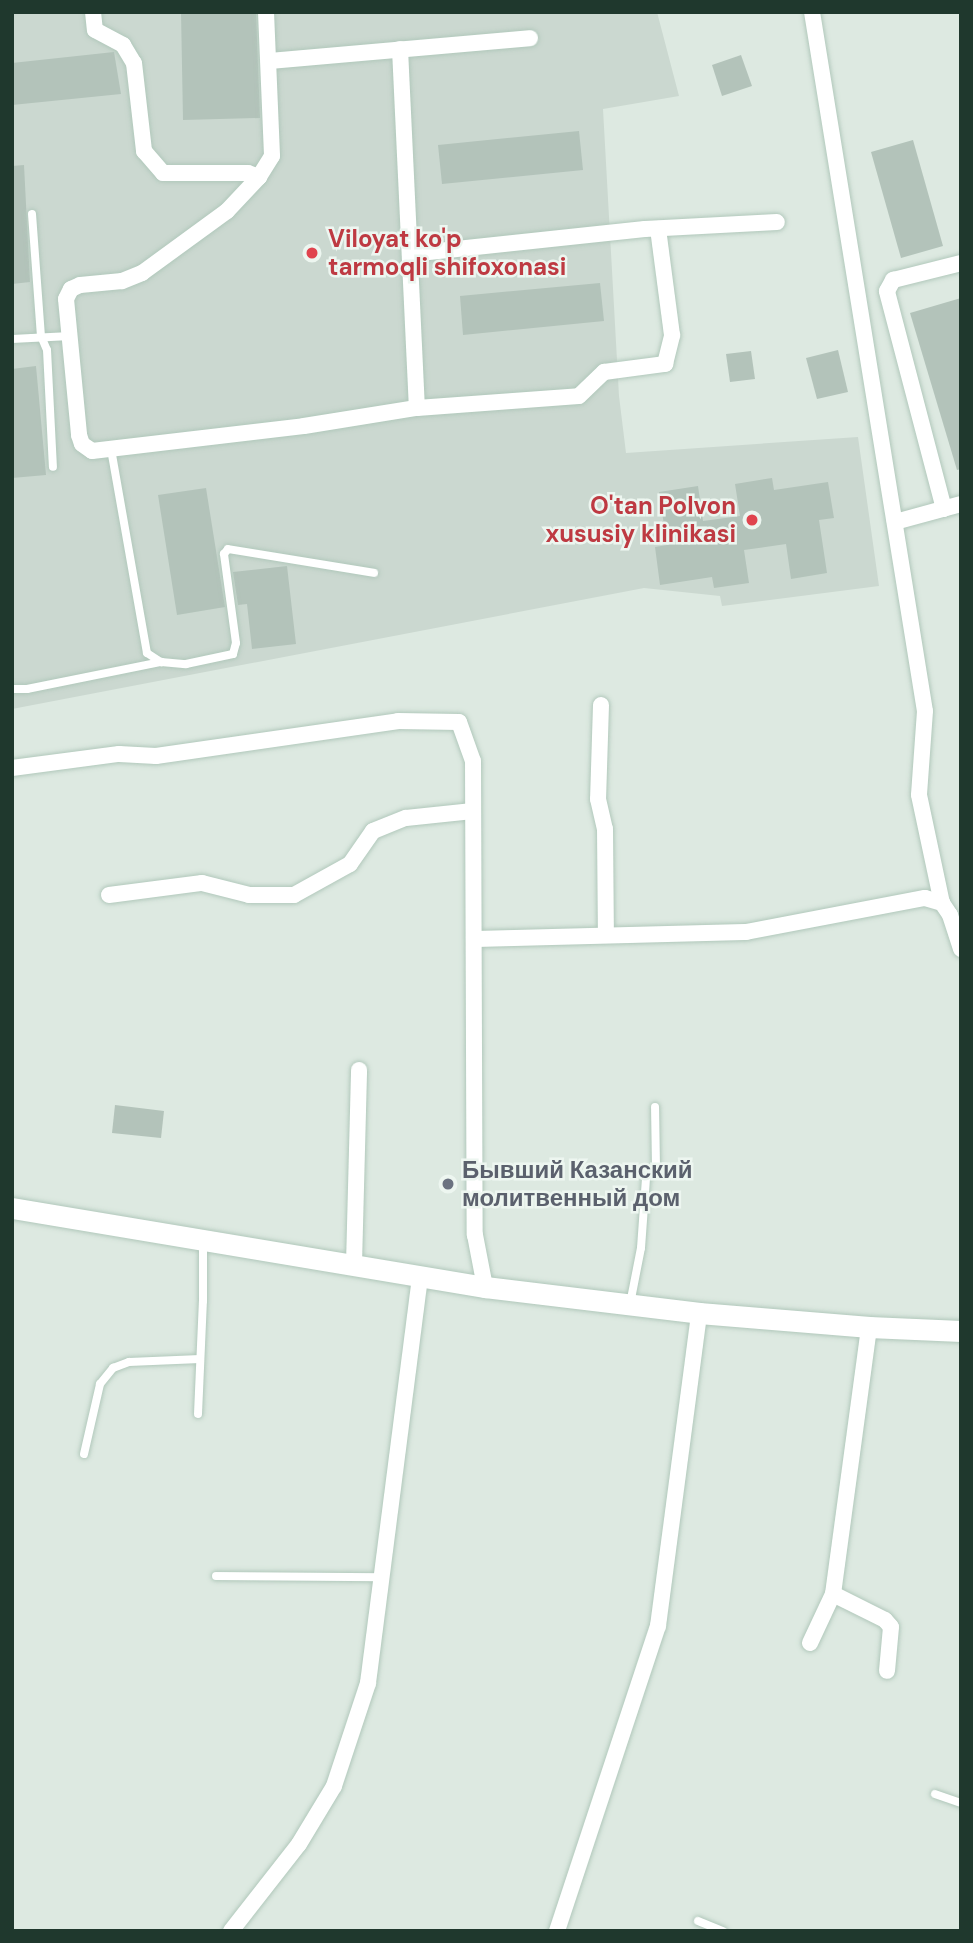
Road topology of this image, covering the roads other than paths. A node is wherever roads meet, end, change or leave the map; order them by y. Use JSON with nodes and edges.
{"nodes":[{"id":1,"x":93,"y":12,"type":"edge"},
{"id":2,"x":267,"y":12,"type":"edge"},
{"id":3,"x":812,"y":12,"type":"edge"},
{"id":4,"x":530,"y":38,"type":"dead end"},
{"id":5,"x":400,"y":49,"type":"junction"},
{"id":6,"x":269,"y":61,"type":"junction"},
{"id":7,"x":259,"y":177,"type":"junction"},
{"id":8,"x":32,"y":214,"type":"dead end"},
{"id":9,"x":777,"y":222,"type":"dead end"},
{"id":10,"x":658,"y":229,"type":"junction"},
{"id":11,"x":410,"y":254,"type":"junction"},
{"id":12,"x":961,"y":263,"type":"edge"},
{"id":13,"x":70,"y":336,"type":"junction"},
{"id":14,"x":41,"y":337,"type":"junction"},
{"id":15,"x":12,"y":339,"type":"edge"},
{"id":16,"x":417,"y":408,"type":"junction"},
{"id":17,"x":111,"y":449,"type":"junction"},
{"id":18,"x":53,"y":467,"type":"dead end"},
{"id":19,"x":961,"y":504,"type":"edge"},
{"id":20,"x":944,"y":509,"type":"junction"},
{"id":21,"x":895,"y":522,"type":"junction"},
{"id":22,"x":374,"y":573,"type":"dead end"},
{"id":23,"x":161,"y":662,"type":"junction"},
{"id":24,"x":12,"y":689,"type":"edge"},
{"id":25,"x":601,"y":705,"type":"dead end"},
{"id":26,"x":12,"y":768,"type":"edge"},
{"id":27,"x":473,"y":811,"type":"junction"},
{"id":28,"x":109,"y":895,"type":"dead end"},
{"id":29,"x":942,"y":903,"type":"junction"},
{"id":30,"x":606,"y":935,"type":"junction"},
{"id":31,"x":474,"y":939,"type":"junction"},
{"id":32,"x":961,"y":949,"type":"edge"},
{"id":33,"x":359,"y":1070,"type":"dead end"},
{"id":34,"x":655,"y":1107,"type":"dead end"},
{"id":35,"x":12,"y":1208,"type":"edge"},
{"id":36,"x":202,"y":1239,"type":"junction"},
{"id":37,"x":354,"y":1264,"type":"junction"},
{"id":38,"x":420,"y":1275,"type":"junction"},
{"id":39,"x":485,"y":1287,"type":"junction"},
{"id":40,"x":630,"y":1304,"type":"junction"},
{"id":41,"x":699,"y":1313,"type":"junction"},
{"id":42,"x":869,"y":1327,"type":"junction"},
{"id":43,"x":961,"y":1331,"type":"edge"},
{"id":44,"x":201,"y":1359,"type":"junction"},
{"id":45,"x":198,"y":1414,"type":"dead end"},
{"id":46,"x":85,"y":1454,"type":"dead end"},
{"id":47,"x":216,"y":1576,"type":"dead end"},
{"id":48,"x":379,"y":1577,"type":"junction"},
{"id":49,"x":833,"y":1594,"type":"junction"},
{"id":50,"x":810,"y":1643,"type":"dead end"},
{"id":51,"x":887,"y":1671,"type":"dead end"},
{"id":52,"x":934,"y":1794,"type":"dead end"},
{"id":53,"x":961,"y":1803,"type":"edge"},
{"id":54,"x":698,"y":1921,"type":"dead end"},
{"id":55,"x":231,"y":1931,"type":"edge"},
{"id":56,"x":557,"y":1931,"type":"edge"},
{"id":57,"x":723,"y":1931,"type":"edge"}],
"edges":[{"from":1,"to":7,"type":"street"},
{"from":2,"to":6,"type":"street"},
{"from":3,"to":21,"type":"street"},
{"from":4,"to":5,"type":"street"},
{"from":5,"to":6,"type":"street"},
{"from":5,"to":11,"type":"street"},
{"from":6,"to":7,"type":"street"},
{"from":7,"to":13,"type":"street"},
{"from":8,"to":14,"type":"lane"},
{"from":9,"to":10,"type":"street"},
{"from":10,"to":11,"type":"street"},
{"from":10,"to":16,"type":"street"},
{"from":11,"to":16,"type":"street"},
{"from":12,"to":20,"type":"street"},
{"from":13,"to":14,"type":"lane"},
{"from":13,"to":17,"type":"street"},
{"from":14,"to":15,"type":"lane"},
{"from":14,"to":18,"type":"lane"},
{"from":16,"to":17,"type":"street"},
{"from":17,"to":23,"type":"lane"},
{"from":19,"to":20,"type":"street"},
{"from":20,"to":21,"type":"street"},
{"from":21,"to":29,"type":"street"},
{"from":22,"to":23,"type":"lane"},
{"from":23,"to":24,"type":"lane"},
{"from":25,"to":30,"type":"street"},
{"from":26,"to":27,"type":"street"},
{"from":27,"to":28,"type":"street"},
{"from":27,"to":31,"type":"street"},
{"from":29,"to":30,"type":"street"},
{"from":29,"to":32,"type":"street"},
{"from":30,"to":31,"type":"street"},
{"from":31,"to":39,"type":"street"},
{"from":33,"to":37,"type":"street"},
{"from":34,"to":40,"type":"lane"},
{"from":35,"to":36,"type":"main road"},
{"from":36,"to":37,"type":"main road"},
{"from":36,"to":44,"type":"lane"},
{"from":37,"to":38,"type":"main road"},
{"from":38,"to":39,"type":"main road"},
{"from":38,"to":48,"type":"street"},
{"from":39,"to":40,"type":"main road"},
{"from":40,"to":41,"type":"main road"},
{"from":41,"to":42,"type":"main road"},
{"from":41,"to":56,"type":"street"},
{"from":42,"to":43,"type":"main road"},
{"from":42,"to":49,"type":"street"},
{"from":44,"to":45,"type":"lane"},
{"from":44,"to":46,"type":"lane"},
{"from":47,"to":48,"type":"lane"},
{"from":48,"to":55,"type":"street"},
{"from":49,"to":50,"type":"street"},
{"from":49,"to":51,"type":"street"},
{"from":52,"to":53,"type":"lane"},
{"from":54,"to":57,"type":"lane"}]}
